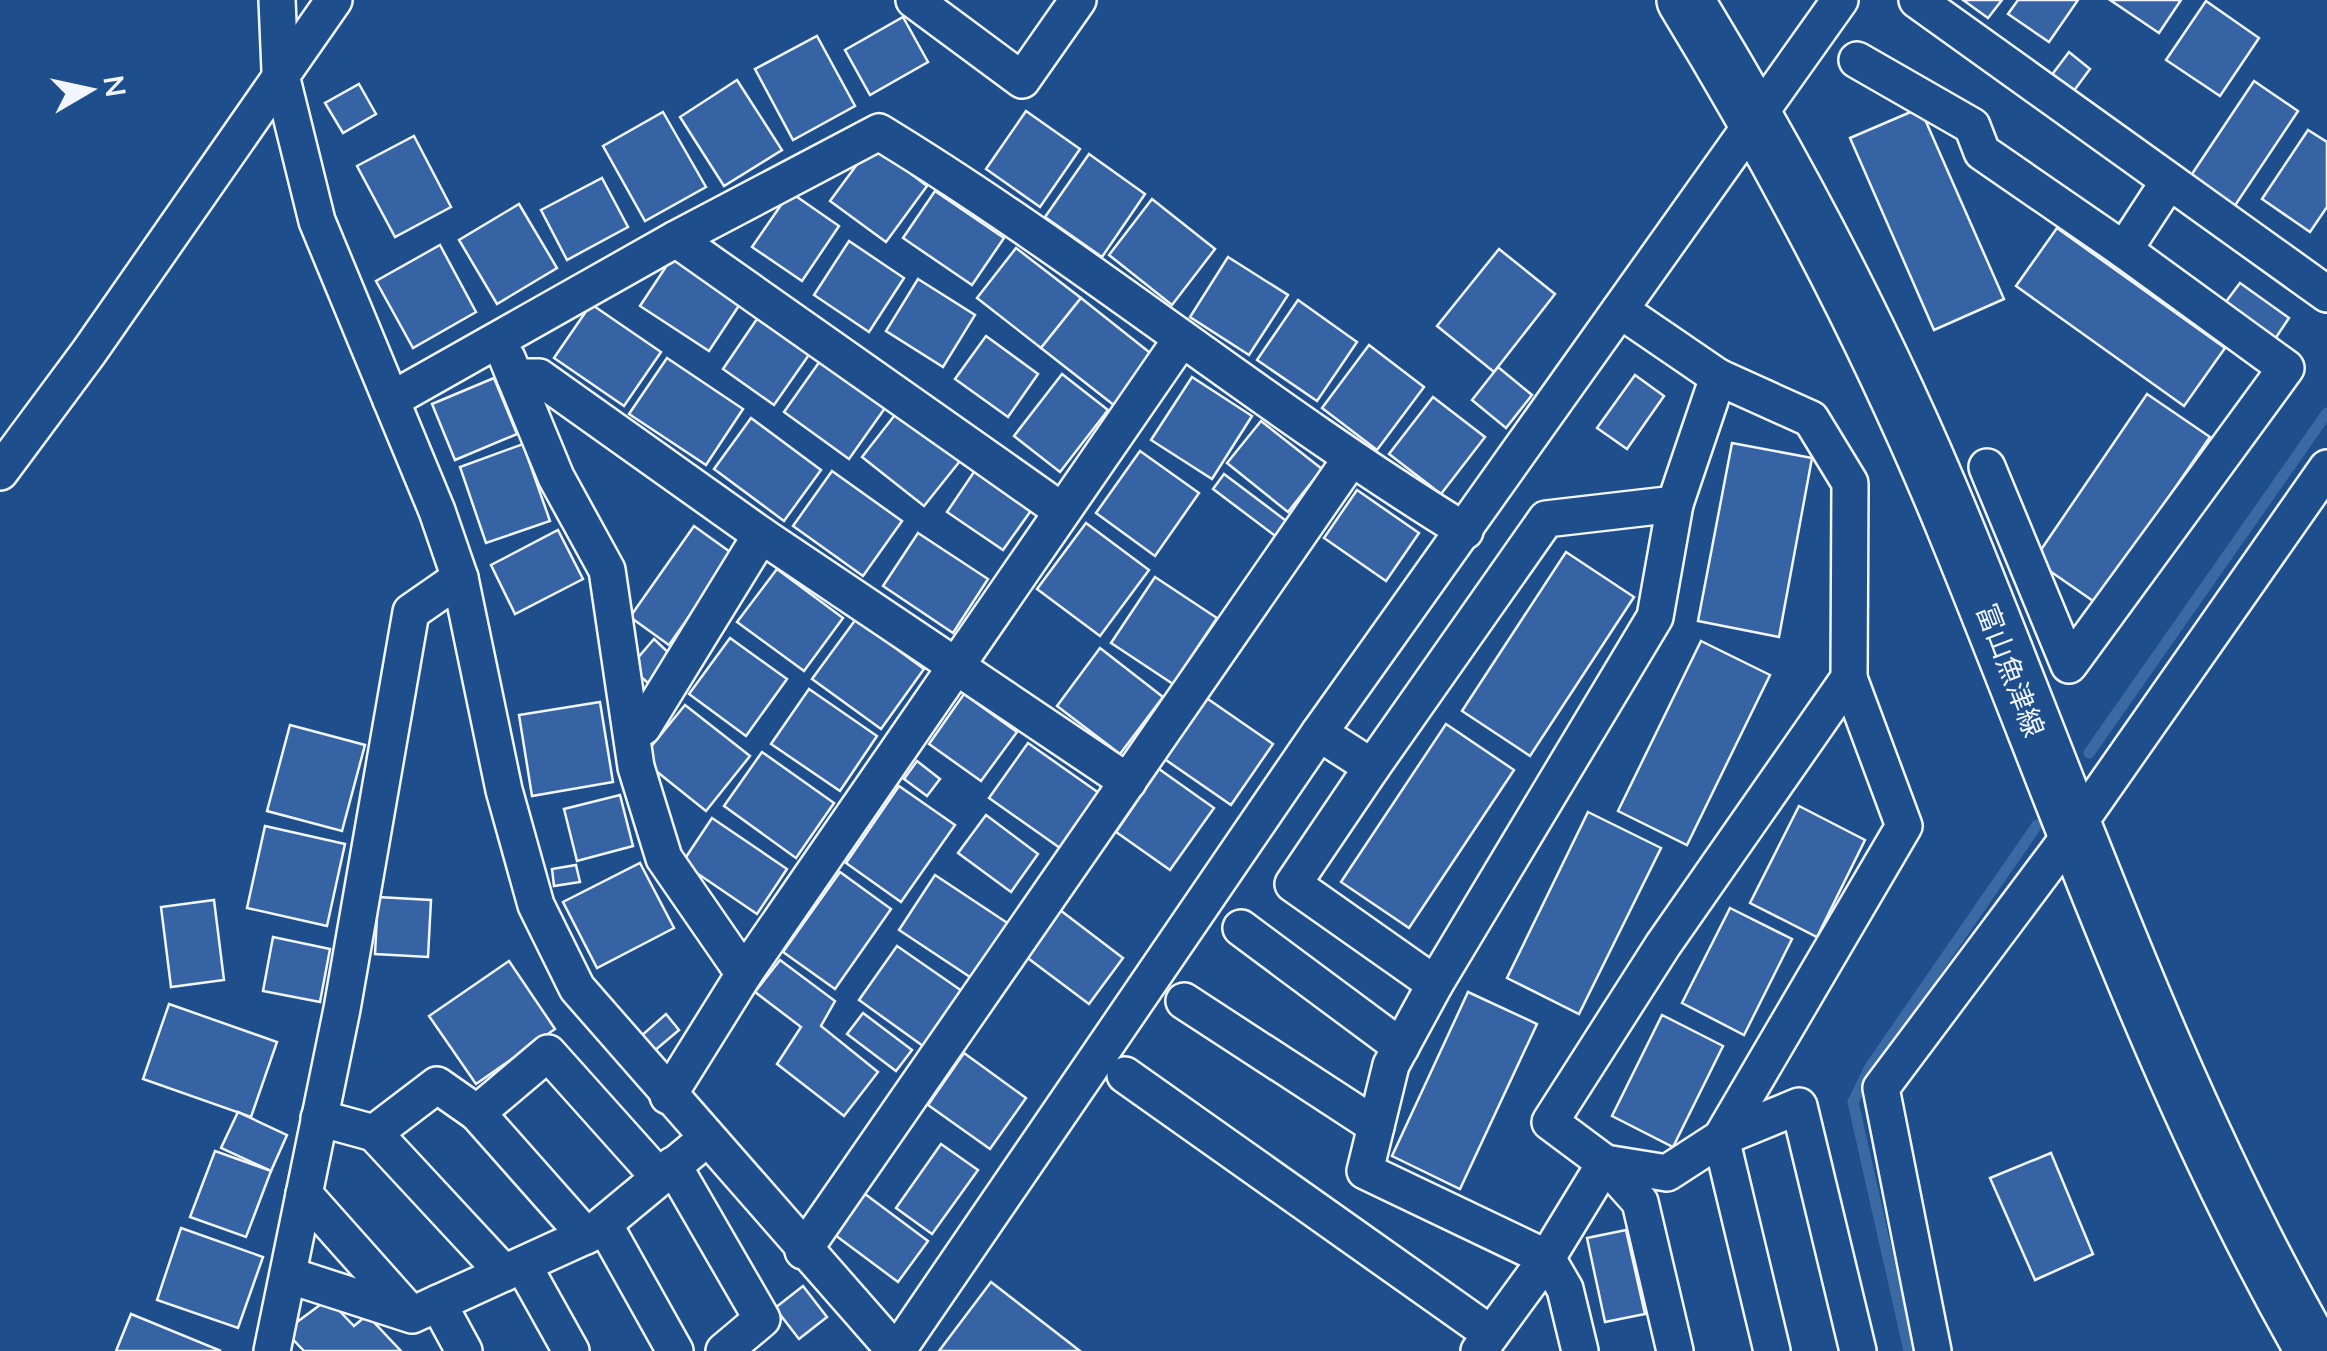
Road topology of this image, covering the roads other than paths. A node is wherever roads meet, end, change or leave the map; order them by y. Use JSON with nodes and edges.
{"nodes":[{"id":1,"x":276,"y":0,"type":"edge"},
{"id":2,"x":334,"y":0,"type":"edge"},
{"id":3,"x":914,"y":0,"type":"edge"},
{"id":4,"x":1078,"y":0,"type":"edge"},
{"id":5,"x":1685,"y":0,"type":"edge"},
{"id":6,"x":1840,"y":0,"type":"edge"},
{"id":7,"x":1917,"y":0,"type":"edge"},
{"id":8,"x":1857,"y":60,"type":"dead end"},
{"id":9,"x":280,"y":71,"type":"junction"},
{"id":10,"x":1756,"y":116,"type":"junction"},
{"id":11,"x":2169,"y":181,"type":"junction"},
{"id":12,"x":676,"y":239,"type":"junction"},
{"id":13,"x":2124,"y":250,"type":"junction"},
{"id":14,"x":2327,"y":294,"type":"edge"},
{"id":15,"x":1620,"y":310,"type":"junction"},
{"id":16,"x":500,"y":338,"type":"junction"},
{"id":17,"x":1180,"y":341,"type":"junction"},
{"id":18,"x":516,"y":377,"type":"junction"},
{"id":19,"x":1718,"y":377,"type":"junction"},
{"id":20,"x":391,"y":400,"type":"junction"},
{"id":21,"x":1350,"y":460,"type":"junction"},
{"id":22,"x":1988,"y":466,"type":"dead end"},
{"id":23,"x":2327,"y":468,"type":"edge"},
{"id":24,"x":0,"y":472,"type":"edge"},
{"id":25,"x":1675,"y":504,"type":"junction"},
{"id":26,"x":1062,"y":511,"type":"junction"},
{"id":27,"x":1465,"y":530,"type":"junction"},
{"id":28,"x":761,"y":534,"type":"junction"},
{"id":29,"x":460,"y":578,"type":"junction"},
{"id":30,"x":2070,"y":665,"type":"junction"},
{"id":31,"x":956,"y":666,"type":"junction"},
{"id":32,"x":1849,"y":678,"type":"junction"},
{"id":33,"x":2024,"y":704,"type":"junction"},
{"id":34,"x":631,"y":730,"type":"junction"},
{"id":35,"x":1319,"y":733,"type":"junction"},
{"id":36,"x":1372,"y":768,"type":"junction"},
{"id":37,"x":1128,"y":782,"type":"junction"},
{"id":38,"x":2074,"y":830,"type":"junction"},
{"id":39,"x":1241,"y":928,"type":"dead end"},
{"id":40,"x":744,"y":974,"type":"junction"},
{"id":41,"x":1435,"y":984,"type":"junction"},
{"id":42,"x":1184,"y":1001,"type":"dead end"},
{"id":43,"x":1401,"y":1047,"type":"junction"},
{"id":44,"x":1125,"y":1075,"type":"dead end"},
{"id":45,"x":668,"y":1096,"type":"junction"},
{"id":46,"x":477,"y":1113,"type":"junction"},
{"id":47,"x":320,"y":1118,"type":"junction"},
{"id":48,"x":1376,"y":1126,"type":"junction"},
{"id":49,"x":374,"y":1133,"type":"junction"},
{"id":50,"x":706,"y":1138,"type":"junction"},
{"id":51,"x":1722,"y":1138,"type":"junction"},
{"id":52,"x":1606,"y":1162,"type":"junction"},
{"id":53,"x":666,"y":1171,"type":"junction"},
{"id":54,"x":304,"y":1194,"type":"junction"},
{"id":55,"x":595,"y":1230,"type":"junction"},
{"id":56,"x":803,"y":1251,"type":"junction"},
{"id":57,"x":1547,"y":1258,"type":"junction"},
{"id":58,"x":513,"y":1269,"type":"junction"},
{"id":59,"x":288,"y":1275,"type":"junction"},
{"id":60,"x":425,"y":1309,"type":"junction"},
{"id":61,"x":1485,"y":1343,"type":"edge"},
{"id":62,"x":274,"y":1350,"type":"edge"},
{"id":63,"x":464,"y":1351,"type":"edge"},
{"id":64,"x":571,"y":1351,"type":"edge"},
{"id":65,"x":675,"y":1351,"type":"edge"},
{"id":66,"x":724,"y":1351,"type":"edge"},
{"id":67,"x":896,"y":1351,"type":"edge"},
{"id":68,"x":1580,"y":1351,"type":"edge"},
{"id":69,"x":1675,"y":1351,"type":"edge"},
{"id":70,"x":1772,"y":1351,"type":"edge"},
{"id":71,"x":1858,"y":1351,"type":"edge"},
{"id":72,"x":1933,"y":1351,"type":"edge"},
{"id":73,"x":2314,"y":1351,"type":"edge"}],
"edges":[{"from":1,"to":9,"type":"street"},
{"from":2,"to":9,"type":"street"},
{"from":3,"to":4,"type":"street"},
{"from":5,"to":10,"type":"main road","name":"富山魚津線"},
{"from":6,"to":10,"type":"street"},
{"from":7,"to":11,"type":"street"},
{"from":8,"to":13,"type":"street"},
{"from":9,"to":20,"type":"street"},
{"from":9,"to":24,"type":"street"},
{"from":10,"to":15,"type":"street"},
{"from":10,"to":33,"type":"main road","name":"富山魚津線"},
{"from":11,"to":13,"type":"street"},
{"from":11,"to":14,"type":"street"},
{"from":12,"to":16,"type":"street"},
{"from":12,"to":17,"type":"street"},
{"from":12,"to":26,"type":"street"},
{"from":13,"to":30,"type":"street"},
{"from":15,"to":19,"type":"street"},
{"from":15,"to":27,"type":"street"},
{"from":16,"to":18,"type":"street"},
{"from":16,"to":20,"type":"street"},
{"from":17,"to":21,"type":"street"},
{"from":17,"to":26,"type":"street"},
{"from":18,"to":28,"type":"street"},
{"from":18,"to":34,"type":"street"},
{"from":19,"to":25,"type":"street"},
{"from":19,"to":32,"type":"street"},
{"from":20,"to":29,"type":"street"},
{"from":21,"to":27,"type":"street"},
{"from":21,"to":37,"type":"street"},
{"from":22,"to":30,"type":"street"},
{"from":23,"to":38,"type":"street"},
{"from":25,"to":36,"type":"street"},
{"from":25,"to":41,"type":"street"},
{"from":26,"to":31,"type":"street"},
{"from":27,"to":35,"type":"street"},
{"from":28,"to":31,"type":"street"},
{"from":28,"to":34,"type":"street"},
{"from":29,"to":45,"type":"street"},
{"from":29,"to":47,"type":"street"},
{"from":30,"to":33,"type":"street"},
{"from":31,"to":37,"type":"street"},
{"from":31,"to":40,"type":"street"},
{"from":32,"to":51,"type":"street"},
{"from":32,"to":52,"type":"street"},
{"from":33,"to":38,"type":"main road","name":"富山魚津線"},
{"from":34,"to":40,"type":"street"},
{"from":35,"to":36,"type":"street"},
{"from":35,"to":67,"type":"street"},
{"from":36,"to":41,"type":"street"},
{"from":37,"to":56,"type":"street"},
{"from":38,"to":72,"type":"street"},
{"from":38,"to":73,"type":"main road","name":"富山魚津線"},
{"from":39,"to":43,"type":"street"},
{"from":40,"to":45,"type":"street"},
{"from":41,"to":43,"type":"street"},
{"from":42,"to":48,"type":"street"},
{"from":43,"to":48,"type":"street"},
{"from":44,"to":61,"type":"street"},
{"from":45,"to":50,"type":"street"},
{"from":46,"to":49,"type":"street"},
{"from":46,"to":53,"type":"street"},
{"from":46,"to":55,"type":"street"},
{"from":47,"to":49,"type":"street"},
{"from":47,"to":54,"type":"street"},
{"from":48,"to":57,"type":"street"},
{"from":49,"to":58,"type":"street"},
{"from":50,"to":53,"type":"street"},
{"from":50,"to":56,"type":"street"},
{"from":51,"to":52,"type":"street"},
{"from":51,"to":70,"type":"street"},
{"from":51,"to":71,"type":"street"},
{"from":52,"to":57,"type":"street"},
{"from":52,"to":69,"type":"street"},
{"from":53,"to":55,"type":"street"},
{"from":53,"to":66,"type":"street"},
{"from":54,"to":59,"type":"street"},
{"from":54,"to":60,"type":"street"},
{"from":55,"to":58,"type":"street"},
{"from":55,"to":65,"type":"street"},
{"from":56,"to":67,"type":"street"},
{"from":57,"to":61,"type":"street"},
{"from":57,"to":68,"type":"street"},
{"from":58,"to":60,"type":"street"},
{"from":58,"to":64,"type":"street"},
{"from":59,"to":60,"type":"street"},
{"from":59,"to":62,"type":"street"},
{"from":60,"to":63,"type":"street"}]}
